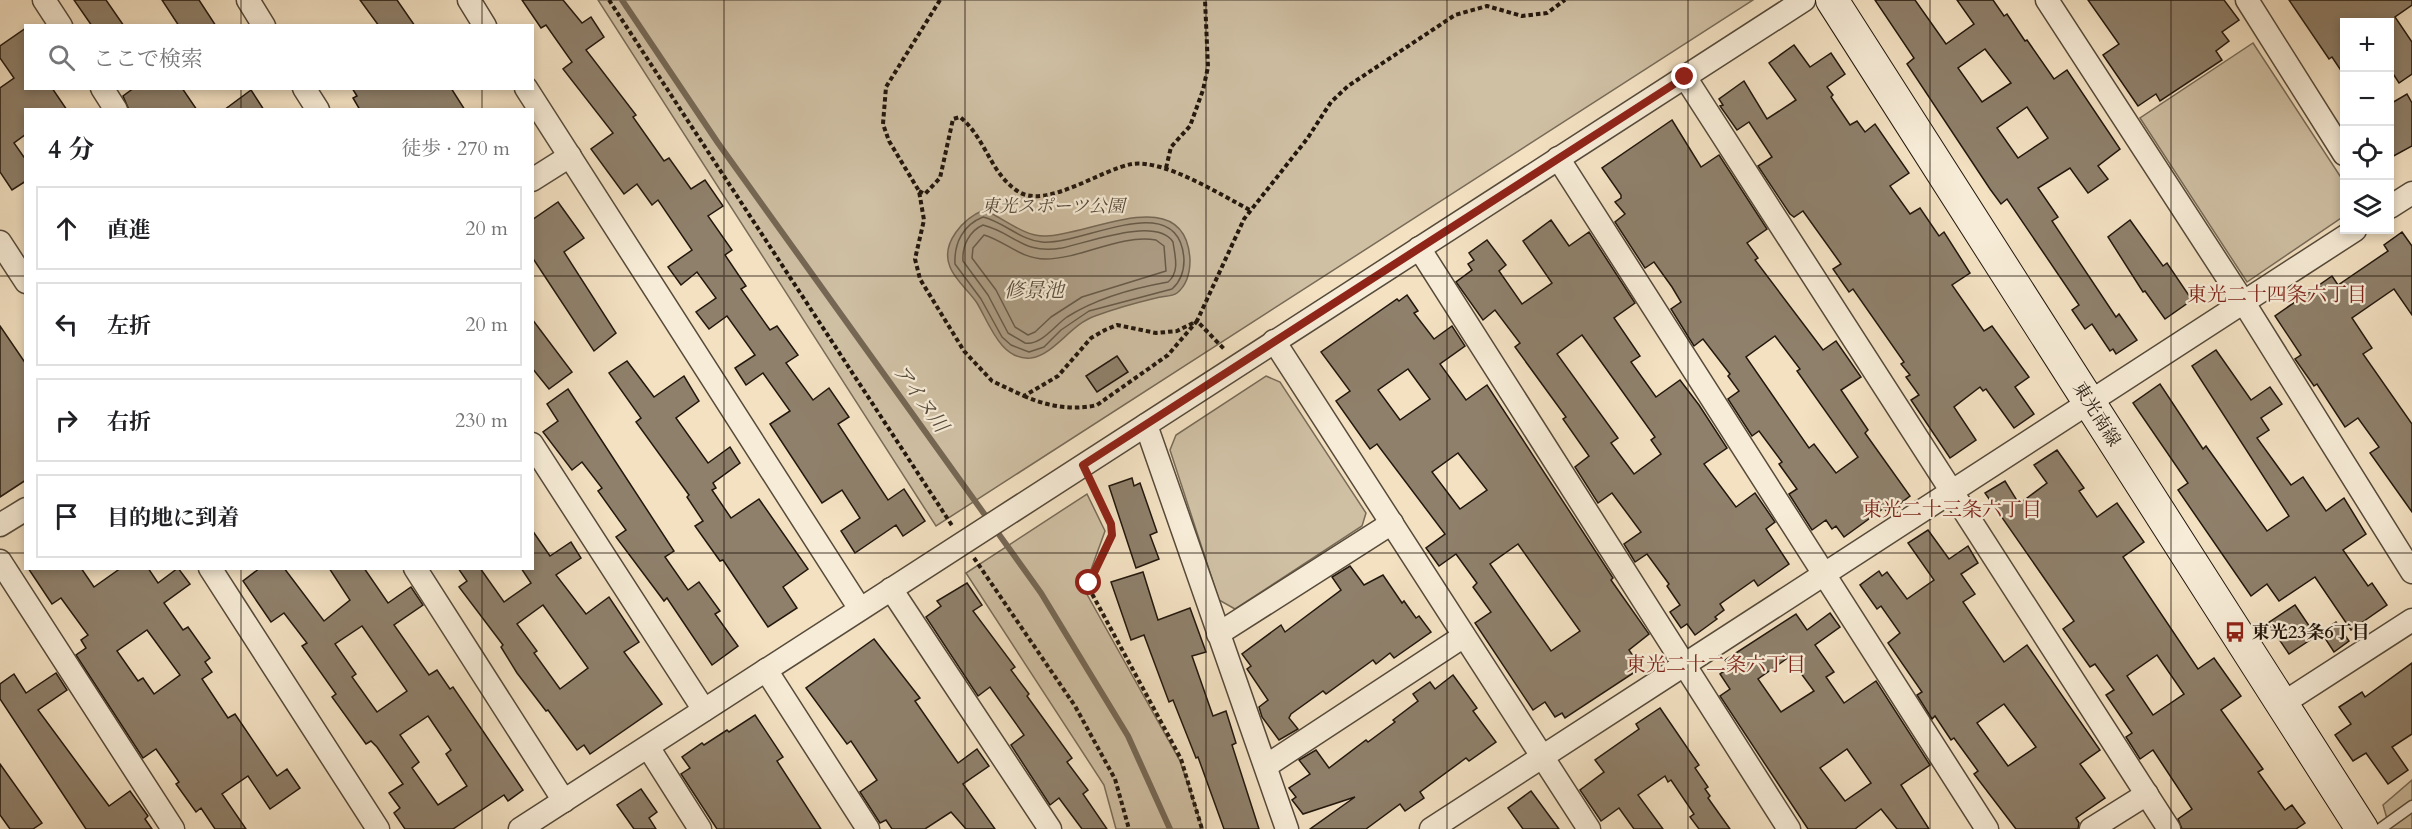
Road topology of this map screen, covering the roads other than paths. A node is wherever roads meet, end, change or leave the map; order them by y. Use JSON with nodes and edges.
{"nodes":[{"id":1,"x":44,"y":0,"type":"edge"},
{"id":2,"x":248,"y":0,"type":"edge"},
{"id":3,"x":469,"y":0,"type":"edge"},
{"id":4,"x":1804,"y":0,"type":"edge"},
{"id":5,"x":1832,"y":0,"type":"edge"},
{"id":6,"x":2047,"y":0,"type":"edge"},
{"id":7,"x":2247,"y":0,"type":"edge"},
{"id":8,"x":60,"y":24,"type":"edge"},
{"id":9,"x":263,"y":24,"type":"edge"},
{"id":10,"x":484,"y":24,"type":"edge"},
{"id":11,"x":1685,"y":77,"type":"junction"},
{"id":12,"x":103,"y":90,"type":"edge"},
{"id":13,"x":305,"y":90,"type":"edge"},
{"id":14,"x":527,"y":90,"type":"edge"},
{"id":15,"x":115,"y":108,"type":"edge"},
{"id":16,"x":317,"y":108,"type":"edge"},
{"id":17,"x":2340,"y":148,"type":"edge"},
{"id":18,"x":570,"y":156,"type":"junction"},
{"id":19,"x":1558,"y":158,"type":"junction"},
{"id":20,"x":534,"y":179,"type":"edge"},
{"id":21,"x":2412,"y":194,"type":"edge"},
{"id":22,"x":2394,"y":205,"type":"edge"},
{"id":23,"x":2349,"y":234,"type":"edge"},
{"id":24,"x":0,"y":242,"type":"edge"},
{"id":25,"x":1419,"y":248,"type":"junction"},
{"id":26,"x":24,"y":279,"type":"edge"},
{"id":27,"x":2244,"y":303,"type":"junction"},
{"id":28,"x":1274,"y":342,"type":"junction"},
{"id":29,"x":2090,"y":403,"type":"junction"},
{"id":30,"x":1146,"y":425,"type":"junction"},
{"id":31,"x":534,"y":447,"type":"edge"},
{"id":32,"x":1950,"y":492,"type":"junction"},
{"id":33,"x":24,"y":510,"type":"edge"},
{"id":34,"x":1392,"y":523,"type":"junction"},
{"id":35,"x":0,"y":525,"type":"edge"},
{"id":36,"x":0,"y":561,"type":"edge"},
{"id":37,"x":211,"y":570,"type":"edge"},
{"id":38,"x":416,"y":570,"type":"edge"},
{"id":39,"x":2412,"y":572,"type":"edge"},
{"id":40,"x":1826,"y":575,"type":"junction"},
{"id":41,"x":891,"y":589,"type":"junction"},
{"id":42,"x":860,"y":609,"type":"junction"},
{"id":43,"x":2412,"y":620,"type":"edge"},
{"id":44,"x":1218,"y":634,"type":"junction"},
{"id":45,"x":1464,"y":636,"type":"junction"},
{"id":46,"x":1684,"y":664,"type":"junction"},
{"id":47,"x":766,"y":670,"type":"junction"},
{"id":48,"x":2282,"y":704,"type":"junction"},
{"id":49,"x":704,"y":710,"type":"junction"},
{"id":50,"x":648,"y":747,"type":"junction"},
{"id":51,"x":1542,"y":756,"type":"junction"},
{"id":52,"x":1266,"y":766,"type":"junction"},
{"id":53,"x":2147,"y":794,"type":"junction"},
{"id":54,"x":564,"y":801,"type":"junction"},
{"id":55,"x":2412,"y":806,"type":"edge"},
{"id":56,"x":529,"y":827,"type":"edge"},
{"id":57,"x":173,"y":829,"type":"edge"},
{"id":58,"x":378,"y":829,"type":"edge"},
{"id":59,"x":700,"y":829,"type":"edge"},
{"id":60,"x":868,"y":829,"type":"edge"},
{"id":61,"x":1050,"y":829,"type":"edge"},
{"id":62,"x":1287,"y":829,"type":"edge"},
{"id":63,"x":1431,"y":829,"type":"edge"},
{"id":64,"x":1589,"y":829,"type":"edge"},
{"id":65,"x":1789,"y":829,"type":"edge"},
{"id":66,"x":1987,"y":829,"type":"edge"},
{"id":67,"x":2091,"y":829,"type":"edge"},
{"id":68,"x":2169,"y":829,"type":"edge"},
{"id":69,"x":2362,"y":829,"type":"edge"},
{"id":70,"x":2380,"y":829,"type":"edge"}],
"edges":[{"from":1,"to":8,"type":"street"},
{"from":2,"to":9,"type":"street"},
{"from":3,"to":10,"type":"street"},
{"from":4,"to":11,"type":"street"},
{"from":5,"to":29,"type":"street","name":"東光南線"},
{"from":6,"to":27,"type":"street"},
{"from":7,"to":17,"type":"street"},
{"from":11,"to":19,"type":"street"},
{"from":11,"to":32,"type":"street"},
{"from":12,"to":15,"type":"street"},
{"from":13,"to":16,"type":"street"},
{"from":14,"to":18,"type":"street"},
{"from":18,"to":20,"type":"street"},
{"from":18,"to":42,"type":"street"},
{"from":19,"to":25,"type":"street"},
{"from":19,"to":40,"type":"street"},
{"from":21,"to":22,"type":"street"},
{"from":23,"to":27,"type":"street"},
{"from":24,"to":26,"type":"street"},
{"from":25,"to":28,"type":"street"},
{"from":25,"to":46,"type":"street"},
{"from":27,"to":29,"type":"street"},
{"from":27,"to":39,"type":"street"},
{"from":28,"to":30,"type":"street"},
{"from":28,"to":34,"type":"street"},
{"from":29,"to":32,"type":"street"},
{"from":29,"to":48,"type":"street","name":"東光南線"},
{"from":30,"to":41,"type":"street"},
{"from":30,"to":44,"type":"street"},
{"from":31,"to":49,"type":"street"},
{"from":32,"to":40,"type":"street"},
{"from":32,"to":53,"type":"street"},
{"from":33,"to":35,"type":"street"},
{"from":34,"to":44,"type":"street"},
{"from":34,"to":45,"type":"street"},
{"from":36,"to":57,"type":"street"},
{"from":37,"to":58,"type":"street"},
{"from":38,"to":54,"type":"street"},
{"from":40,"to":46,"type":"street"},
{"from":40,"to":66,"type":"street"},
{"from":41,"to":42,"type":"street"},
{"from":41,"to":61,"type":"street"},
{"from":42,"to":47,"type":"street"},
{"from":43,"to":48,"type":"street"},
{"from":44,"to":52,"type":"street"},
{"from":45,"to":51,"type":"street"},
{"from":45,"to":52,"type":"street"},
{"from":46,"to":51,"type":"street"},
{"from":46,"to":65,"type":"street"},
{"from":47,"to":49,"type":"street"},
{"from":47,"to":60,"type":"street"},
{"from":48,"to":69,"type":"street","name":"東光南線"},
{"from":49,"to":50,"type":"street"},
{"from":50,"to":54,"type":"street"},
{"from":50,"to":59,"type":"street"},
{"from":51,"to":63,"type":"street"},
{"from":51,"to":64,"type":"street"},
{"from":52,"to":62,"type":"street"},
{"from":53,"to":67,"type":"street"},
{"from":53,"to":68,"type":"street"},
{"from":54,"to":56,"type":"street"},
{"from":55,"to":70,"type":"lane"}]}
